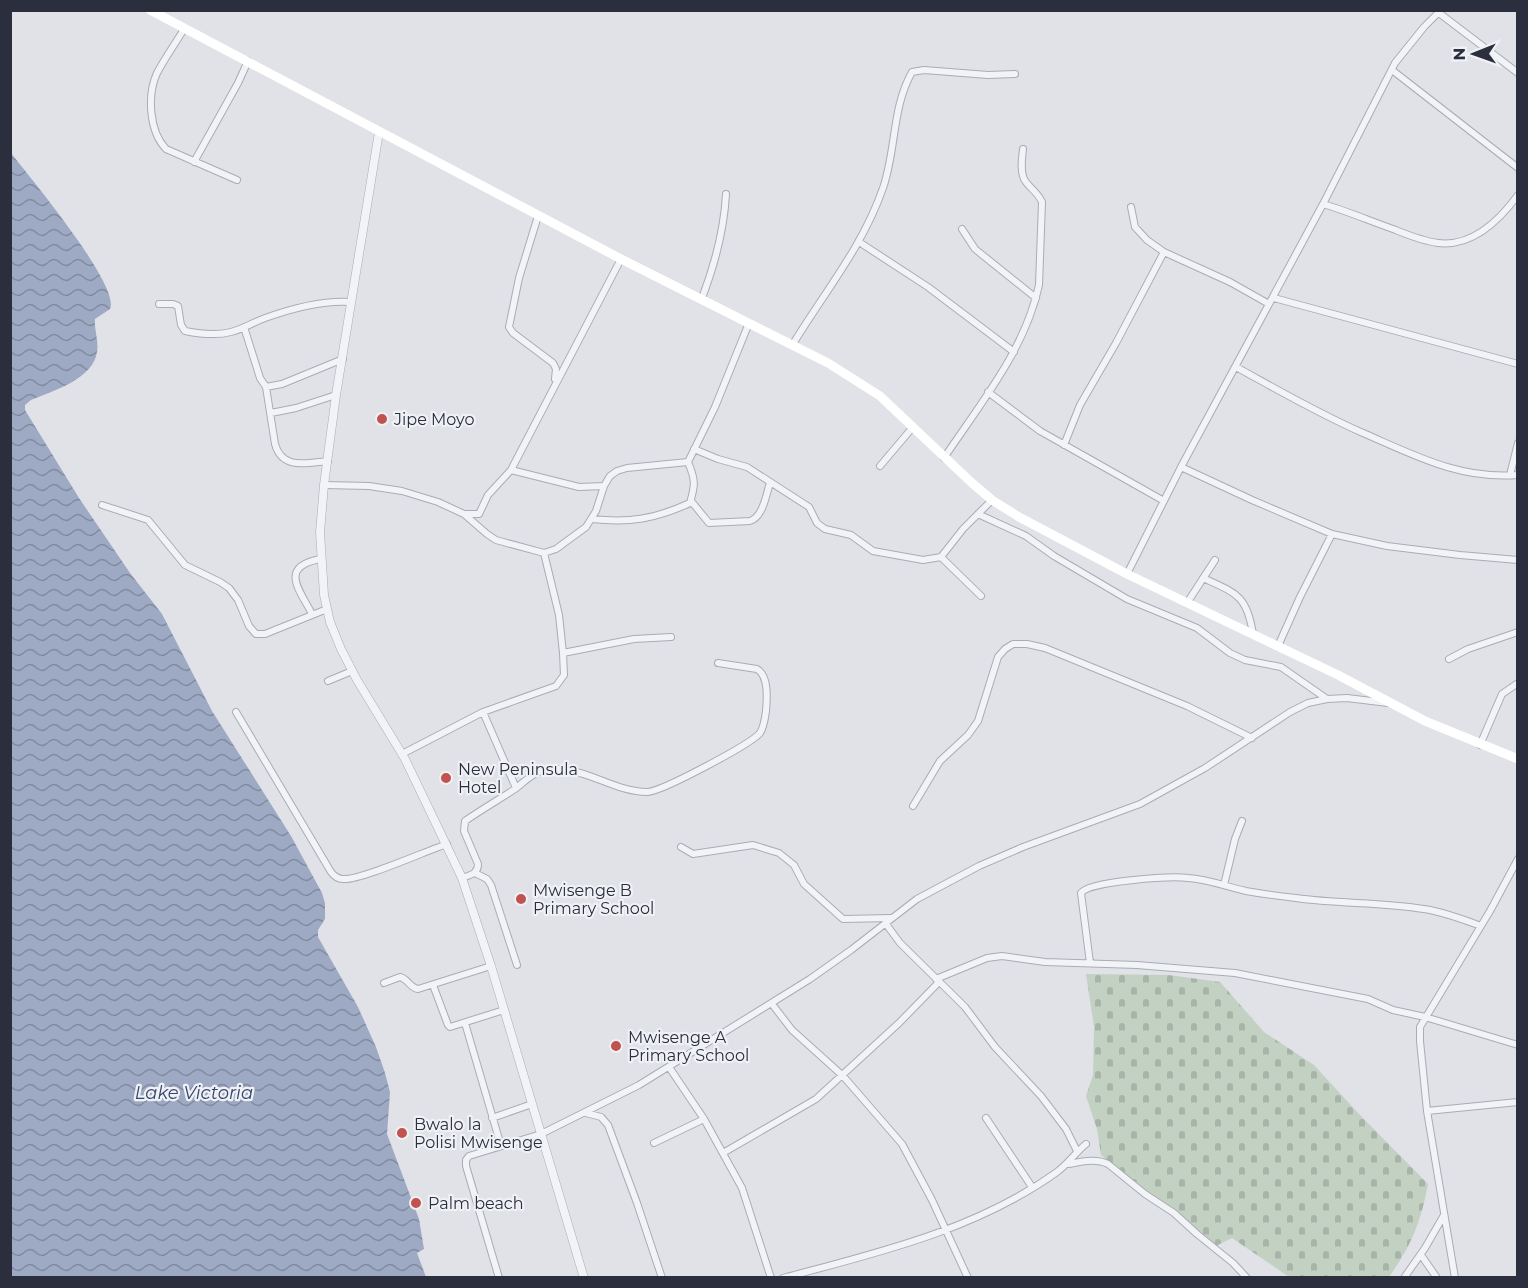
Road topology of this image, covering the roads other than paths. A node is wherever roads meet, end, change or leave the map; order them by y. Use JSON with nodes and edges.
{"nodes":[{"id":1,"x":150,"y":10,"type":"edge"},
{"id":2,"x":1440,"y":12,"type":"edge"},
{"id":3,"x":184,"y":29,"type":"junction"},
{"id":4,"x":248,"y":61,"type":"junction"},
{"id":5,"x":1392,"y":70,"type":"junction"},
{"id":6,"x":1518,"y":73,"type":"edge"},
{"id":7,"x":1015,"y":74,"type":"dead end"},
{"id":8,"x":379,"y":132,"type":"junction"},
{"id":9,"x":1023,"y":149,"type":"dead end"},
{"id":10,"x":194,"y":162,"type":"junction"},
{"id":11,"x":1518,"y":168,"type":"edge"},
{"id":12,"x":237,"y":180,"type":"dead end"},
{"id":13,"x":726,"y":194,"type":"dead end"},
{"id":14,"x":1518,"y":195,"type":"edge"},
{"id":15,"x":1323,"y":204,"type":"junction"},
{"id":16,"x":1131,"y":207,"type":"dead end"},
{"id":17,"x":538,"y":216,"type":"junction"},
{"id":18,"x":962,"y":229,"type":"dead end"},
{"id":19,"x":859,"y":242,"type":"junction"},
{"id":20,"x":1164,"y":252,"type":"junction"},
{"id":21,"x":621,"y":259,"type":"junction"},
{"id":22,"x":702,"y":298,"type":"junction"},
{"id":23,"x":1036,"y":298,"type":"junction"},
{"id":24,"x":1274,"y":298,"type":"junction"},
{"id":25,"x":351,"y":302,"type":"junction"},
{"id":26,"x":159,"y":304,"type":"dead end"},
{"id":27,"x":1269,"y":304,"type":"junction"},
{"id":28,"x":749,"y":323,"type":"junction"},
{"id":29,"x":244,"y":327,"type":"junction"},
{"id":30,"x":793,"y":344,"type":"junction"},
{"id":31,"x":1014,"y":352,"type":"junction"},
{"id":32,"x":343,"y":359,"type":"junction"},
{"id":33,"x":1518,"y":364,"type":"edge"},
{"id":34,"x":1236,"y":367,"type":"junction"},
{"id":35,"x":554,"y":386,"type":"junction"},
{"id":36,"x":266,"y":387,"type":"junction"},
{"id":37,"x":988,"y":392,"type":"junction"},
{"id":38,"x":336,"y":395,"type":"junction"},
{"id":39,"x":271,"y":413,"type":"junction"},
{"id":40,"x":913,"y":427,"type":"junction"},
{"id":41,"x":1518,"y":443,"type":"edge"},
{"id":42,"x":1064,"y":445,"type":"junction"},
{"id":43,"x":694,"y":449,"type":"junction"},
{"id":44,"x":943,"y":458,"type":"junction"},
{"id":45,"x":328,"y":461,"type":"junction"},
{"id":46,"x":688,"y":462,"type":"junction"},
{"id":47,"x":880,"y":466,"type":"dead end"},
{"id":48,"x":1181,"y":466,"type":"junction"},
{"id":49,"x":511,"y":470,"type":"junction"},
{"id":50,"x":1510,"y":475,"type":"junction"},
{"id":51,"x":1518,"y":475,"type":"edge"},
{"id":52,"x":770,"y":483,"type":"junction"},
{"id":53,"x":324,"y":485,"type":"junction"},
{"id":54,"x":604,"y":486,"type":"junction"},
{"id":55,"x":690,"y":500,"type":"junction"},
{"id":56,"x":992,"y":500,"type":"junction"},
{"id":57,"x":1164,"y":501,"type":"junction"},
{"id":58,"x":102,"y":505,"type":"dead end"},
{"id":59,"x":464,"y":514,"type":"junction"},
{"id":60,"x":978,"y":514,"type":"junction"},
{"id":61,"x":592,"y":519,"type":"junction"},
{"id":62,"x":1332,"y":534,"type":"junction"},
{"id":63,"x":544,"y":553,"type":"junction"},
{"id":64,"x":941,"y":557,"type":"junction"},
{"id":65,"x":320,"y":559,"type":"junction"},
{"id":66,"x":1215,"y":560,"type":"dead end"},
{"id":67,"x":1518,"y":560,"type":"edge"},
{"id":68,"x":1127,"y":574,"type":"junction"},
{"id":69,"x":1203,"y":578,"type":"junction"},
{"id":70,"x":981,"y":596,"type":"dead end"},
{"id":71,"x":1187,"y":603,"type":"junction"},
{"id":72,"x":327,"y":609,"type":"junction"},
{"id":73,"x":312,"y":615,"type":"junction"},
{"id":74,"x":1518,"y":632,"type":"edge"},
{"id":75,"x":1253,"y":634,"type":"junction"},
{"id":76,"x":671,"y":637,"type":"dead end"},
{"id":77,"x":1278,"y":646,"type":"junction"},
{"id":78,"x":563,"y":653,"type":"junction"},
{"id":79,"x":1449,"y":659,"type":"dead end"},
{"id":80,"x":718,"y":663,"type":"dead end"},
{"id":81,"x":352,"y":670,"type":"junction"},
{"id":82,"x":328,"y":681,"type":"dead end"},
{"id":83,"x":1518,"y":684,"type":"edge"},
{"id":84,"x":1328,"y":699,"type":"junction"},
{"id":85,"x":1389,"y":703,"type":"junction"},
{"id":86,"x":236,"y":712,"type":"dead end"},
{"id":87,"x":483,"y":712,"type":"junction"},
{"id":88,"x":1252,"y":738,"type":"junction"},
{"id":89,"x":1480,"y":745,"type":"junction"},
{"id":90,"x":402,"y":754,"type":"junction"},
{"id":91,"x":1518,"y":759,"type":"edge"},
{"id":92,"x":516,"y":788,"type":"junction"},
{"id":93,"x":913,"y":806,"type":"dead end"},
{"id":94,"x":1242,"y":821,"type":"dead end"},
{"id":95,"x":447,"y":844,"type":"junction"},
{"id":96,"x":681,"y":847,"type":"dead end"},
{"id":97,"x":1518,"y":860,"type":"edge"},
{"id":98,"x":475,"y":873,"type":"junction"},
{"id":99,"x":462,"y":878,"type":"junction"},
{"id":100,"x":1224,"y":885,"type":"junction"},
{"id":101,"x":892,"y":918,"type":"junction"},
{"id":102,"x":886,"y":924,"type":"junction"},
{"id":103,"x":1481,"y":926,"type":"junction"},
{"id":104,"x":1090,"y":963,"type":"junction"},
{"id":105,"x":517,"y":965,"type":"dead end"},
{"id":106,"x":491,"y":966,"type":"junction"},
{"id":107,"x":938,"y":980,"type":"junction"},
{"id":108,"x":384,"y":983,"type":"dead end"},
{"id":109,"x":433,"y":984,"type":"junction"},
{"id":110,"x":772,"y":1004,"type":"junction"},
{"id":111,"x":504,"y":1010,"type":"junction"},
{"id":112,"x":1425,"y":1017,"type":"junction"},
{"id":113,"x":465,"y":1023,"type":"junction"},
{"id":114,"x":1518,"y":1045,"type":"edge"},
{"id":115,"x":669,"y":1068,"type":"junction"},
{"id":116,"x":843,"y":1076,"type":"junction"},
{"id":117,"x":1518,"y":1102,"type":"edge"},
{"id":118,"x":532,"y":1104,"type":"junction"},
{"id":119,"x":1427,"y":1111,"type":"junction"},
{"id":120,"x":586,"y":1113,"type":"junction"},
{"id":121,"x":492,"y":1118,"type":"junction"},
{"id":122,"x":986,"y":1118,"type":"dead end"},
{"id":123,"x":704,"y":1119,"type":"junction"},
{"id":124,"x":541,"y":1134,"type":"junction"},
{"id":125,"x":654,"y":1143,"type":"dead end"},
{"id":126,"x":1086,"y":1144,"type":"dead end"},
{"id":127,"x":501,"y":1146,"type":"junction"},
{"id":128,"x":1077,"y":1151,"type":"junction"},
{"id":129,"x":723,"y":1153,"type":"junction"},
{"id":130,"x":1067,"y":1164,"type":"junction"},
{"id":131,"x":1032,"y":1187,"type":"junction"},
{"id":132,"x":1444,"y":1215,"type":"junction"},
{"id":133,"x":945,"y":1229,"type":"junction"},
{"id":134,"x":1421,"y":1255,"type":"junction"},
{"id":135,"x":581,"y":1277,"type":"edge"},
{"id":136,"x":499,"y":1278,"type":"edge"},
{"id":137,"x":662,"y":1278,"type":"edge"},
{"id":138,"x":771,"y":1278,"type":"edge"},
{"id":139,"x":783,"y":1278,"type":"edge"},
{"id":140,"x":968,"y":1278,"type":"edge"},
{"id":141,"x":1247,"y":1278,"type":"edge"},
{"id":142,"x":1404,"y":1278,"type":"edge"},
{"id":143,"x":1437,"y":1278,"type":"edge"},
{"id":144,"x":1455,"y":1278,"type":"edge"}],
"edges":[{"from":1,"to":3,"type":"main road"},
{"from":2,"to":5,"type":"street"},
{"from":2,"to":6,"type":"street"},
{"from":3,"to":4,"type":"main road"},
{"from":3,"to":10,"type":"street"},
{"from":4,"to":8,"type":"main road"},
{"from":4,"to":10,"type":"street"},
{"from":5,"to":11,"type":"street"},
{"from":5,"to":15,"type":"street"},
{"from":7,"to":19,"type":"street"},
{"from":8,"to":17,"type":"main road"},
{"from":8,"to":25,"type":"street"},
{"from":9,"to":23,"type":"street"},
{"from":10,"to":12,"type":"street"},
{"from":13,"to":22,"type":"street"},
{"from":14,"to":15,"type":"street"},
{"from":15,"to":24,"type":"street"},
{"from":16,"to":20,"type":"street"},
{"from":17,"to":21,"type":"main road"},
{"from":17,"to":35,"type":"street"},
{"from":18,"to":23,"type":"street"},
{"from":19,"to":30,"type":"street"},
{"from":19,"to":31,"type":"street"},
{"from":20,"to":27,"type":"street"},
{"from":20,"to":42,"type":"street"},
{"from":21,"to":22,"type":"main road"},
{"from":21,"to":35,"type":"street"},
{"from":22,"to":28,"type":"main road"},
{"from":23,"to":31,"type":"street"},
{"from":24,"to":27,"type":"street"},
{"from":24,"to":33,"type":"street"},
{"from":25,"to":29,"type":"street"},
{"from":25,"to":32,"type":"street"},
{"from":26,"to":29,"type":"street"},
{"from":27,"to":34,"type":"street"},
{"from":28,"to":30,"type":"main road"},
{"from":28,"to":43,"type":"street"},
{"from":29,"to":36,"type":"street"},
{"from":30,"to":40,"type":"main road"},
{"from":31,"to":37,"type":"street"},
{"from":32,"to":36,"type":"street"},
{"from":32,"to":38,"type":"street"},
{"from":34,"to":48,"type":"street"},
{"from":34,"to":50,"type":"street"},
{"from":35,"to":49,"type":"street"},
{"from":36,"to":39,"type":"street"},
{"from":37,"to":42,"type":"street"},
{"from":37,"to":44,"type":"street"},
{"from":38,"to":39,"type":"street"},
{"from":38,"to":45,"type":"street"},
{"from":39,"to":45,"type":"street"},
{"from":40,"to":44,"type":"main road"},
{"from":40,"to":47,"type":"street"},
{"from":41,"to":50,"type":"street"},
{"from":42,"to":57,"type":"street"},
{"from":43,"to":46,"type":"street"},
{"from":43,"to":52,"type":"street"},
{"from":44,"to":56,"type":"main road"},
{"from":45,"to":53,"type":"street"},
{"from":46,"to":54,"type":"street"},
{"from":46,"to":55,"type":"street"},
{"from":48,"to":57,"type":"street"},
{"from":48,"to":62,"type":"street"},
{"from":49,"to":54,"type":"street"},
{"from":49,"to":59,"type":"street"},
{"from":50,"to":51,"type":"street"},
{"from":52,"to":55,"type":"street"},
{"from":52,"to":64,"type":"street"},
{"from":53,"to":59,"type":"street"},
{"from":53,"to":65,"type":"street"},
{"from":54,"to":61,"type":"street"},
{"from":55,"to":61,"type":"street"},
{"from":56,"to":60,"type":"street"},
{"from":56,"to":68,"type":"main road"},
{"from":57,"to":68,"type":"street"},
{"from":58,"to":73,"type":"street"},
{"from":59,"to":63,"type":"street"},
{"from":60,"to":64,"type":"street"},
{"from":60,"to":84,"type":"street"},
{"from":61,"to":63,"type":"street"},
{"from":62,"to":67,"type":"street"},
{"from":62,"to":77,"type":"street"},
{"from":63,"to":78,"type":"street"},
{"from":64,"to":70,"type":"street"},
{"from":65,"to":72,"type":"street"},
{"from":65,"to":73,"type":"street"},
{"from":66,"to":69,"type":"street"},
{"from":68,"to":71,"type":"main road"},
{"from":69,"to":71,"type":"street"},
{"from":69,"to":75,"type":"street"},
{"from":71,"to":75,"type":"main road"},
{"from":72,"to":73,"type":"street"},
{"from":72,"to":81,"type":"street"},
{"from":74,"to":79,"type":"street"},
{"from":75,"to":77,"type":"main road"},
{"from":76,"to":78,"type":"street"},
{"from":77,"to":85,"type":"main road"},
{"from":78,"to":87,"type":"street"},
{"from":80,"to":92,"type":"street"},
{"from":81,"to":82,"type":"street"},
{"from":81,"to":90,"type":"street"},
{"from":83,"to":89,"type":"street"},
{"from":84,"to":85,"type":"street"},
{"from":84,"to":88,"type":"street"},
{"from":85,"to":89,"type":"main road"},
{"from":86,"to":95,"type":"street"},
{"from":87,"to":90,"type":"street"},
{"from":87,"to":92,"type":"street"},
{"from":88,"to":93,"type":"street"},
{"from":88,"to":101,"type":"street"},
{"from":89,"to":91,"type":"main road"},
{"from":90,"to":95,"type":"street"},
{"from":92,"to":98,"type":"street"},
{"from":94,"to":100,"type":"street"},
{"from":95,"to":99,"type":"street"},
{"from":96,"to":101,"type":"street"},
{"from":97,"to":103,"type":"street"},
{"from":98,"to":99,"type":"street"},
{"from":98,"to":105,"type":"street"},
{"from":99,"to":106,"type":"street"},
{"from":100,"to":103,"type":"street"},
{"from":100,"to":104,"type":"street"},
{"from":101,"to":102,"type":"street"},
{"from":102,"to":107,"type":"street"},
{"from":102,"to":110,"type":"street"},
{"from":103,"to":112,"type":"street"},
{"from":104,"to":107,"type":"street"},
{"from":104,"to":112,"type":"street"},
{"from":106,"to":109,"type":"street"},
{"from":106,"to":111,"type":"street"},
{"from":107,"to":116,"type":"street"},
{"from":107,"to":128,"type":"street"},
{"from":108,"to":109,"type":"street"},
{"from":109,"to":113,"type":"street"},
{"from":110,"to":115,"type":"street"},
{"from":110,"to":116,"type":"street"},
{"from":111,"to":113,"type":"street"},
{"from":111,"to":118,"type":"street"},
{"from":112,"to":114,"type":"street"},
{"from":112,"to":119,"type":"street"},
{"from":113,"to":121,"type":"street"},
{"from":115,"to":120,"type":"street"},
{"from":115,"to":123,"type":"street"},
{"from":116,"to":129,"type":"street"},
{"from":116,"to":133,"type":"street"},
{"from":117,"to":119,"type":"street"},
{"from":118,"to":121,"type":"street"},
{"from":118,"to":124,"type":"street"},
{"from":119,"to":132,"type":"street"},
{"from":120,"to":124,"type":"street"},
{"from":120,"to":137,"type":"street"},
{"from":121,"to":127,"type":"street"},
{"from":122,"to":131,"type":"street"},
{"from":123,"to":125,"type":"street"},
{"from":123,"to":129,"type":"street"},
{"from":124,"to":127,"type":"street"},
{"from":124,"to":135,"type":"street"},
{"from":126,"to":128,"type":"street"},
{"from":127,"to":136,"type":"street"},
{"from":128,"to":130,"type":"street"},
{"from":129,"to":138,"type":"street"},
{"from":130,"to":131,"type":"street"},
{"from":130,"to":141,"type":"street"},
{"from":131,"to":133,"type":"street"},
{"from":132,"to":134,"type":"street"},
{"from":132,"to":144,"type":"street"},
{"from":133,"to":139,"type":"street"},
{"from":133,"to":140,"type":"street"},
{"from":134,"to":142,"type":"street"},
{"from":134,"to":143,"type":"street"}]}
